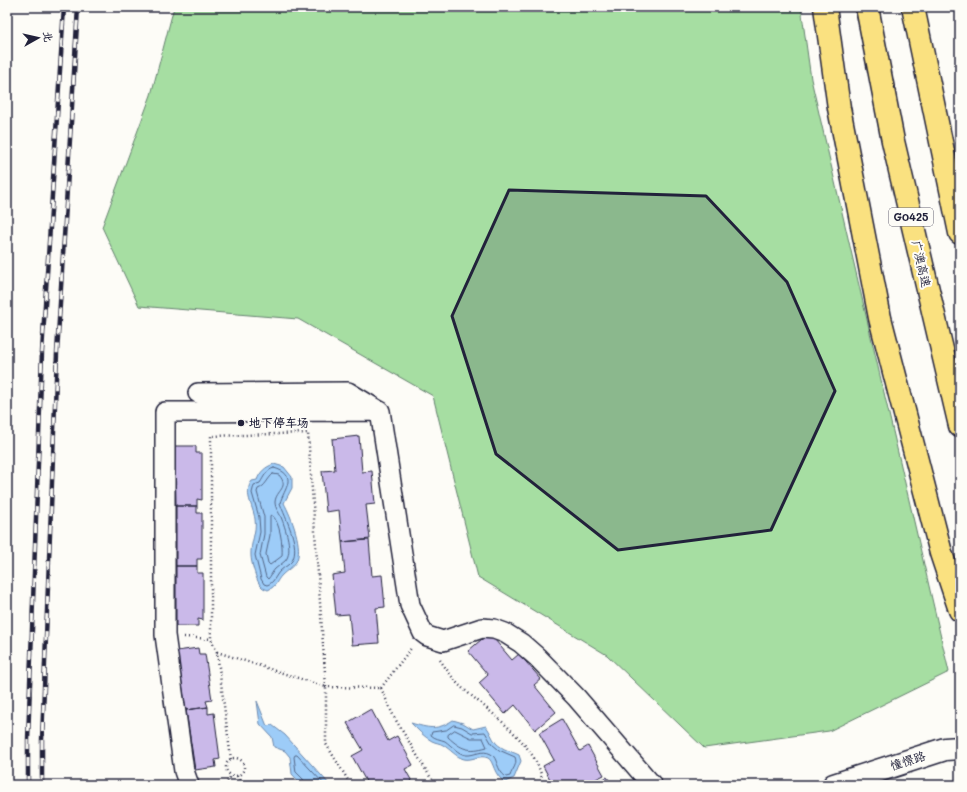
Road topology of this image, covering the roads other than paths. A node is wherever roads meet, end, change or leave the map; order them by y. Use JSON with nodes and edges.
{"nodes":[{"id":1,"x":809,"y":7,"type":"edge"},
{"id":2,"x":825,"y":7,"type":"edge"},
{"id":3,"x":867,"y":7,"type":"edge"},
{"id":4,"x":913,"y":7,"type":"edge"},
{"id":5,"x":839,"y":108,"type":"junction"},
{"id":6,"x":960,"y":233,"type":"edge"},
{"id":7,"x":198,"y":393,"type":"dead end"},
{"id":8,"x":380,"y":411,"type":"junction"},
{"id":9,"x":960,"y":426,"type":"edge"},
{"id":10,"x":960,"y":610,"type":"edge"},
{"id":11,"x":960,"y":748,"type":"edge"},
{"id":12,"x":189,"y":785,"type":"edge"},
{"id":13,"x":652,"y":785,"type":"edge"},
{"id":14,"x":834,"y":785,"type":"edge"}],
"edges":[{"from":1,"to":5,"type":"highway"},
{"from":2,"to":5,"type":"highway"},
{"from":3,"to":9,"type":"highway","name":"广澳高速","number":"G0425"},
{"from":4,"to":6,"type":"highway"},
{"from":5,"to":10,"type":"highway"},
{"from":7,"to":8,"type":"street"},
{"from":8,"to":12,"type":"street"},
{"from":8,"to":13,"type":"street"},
{"from":11,"to":14,"type":"street","name":"憧憬路"}]}
